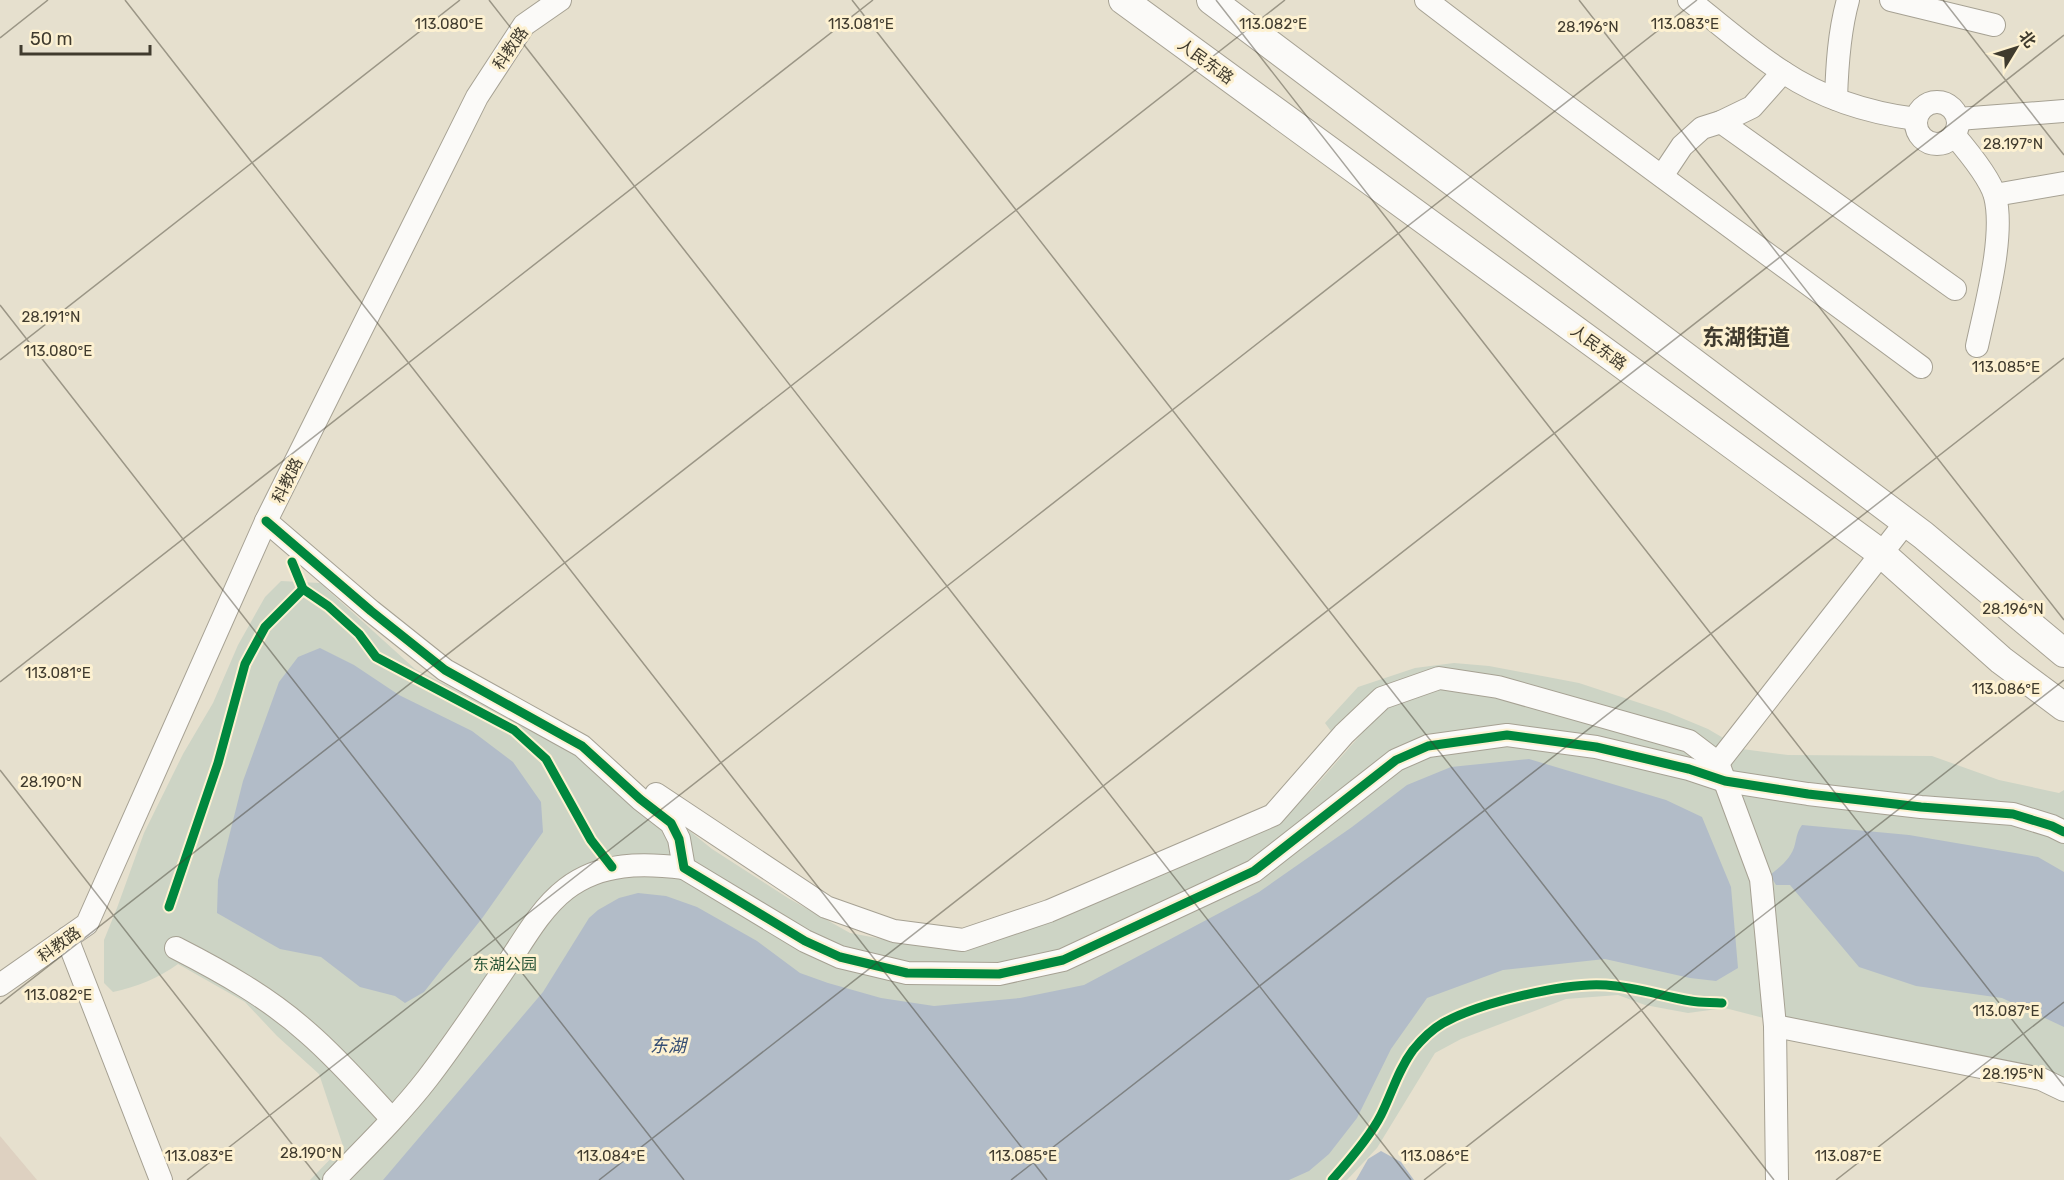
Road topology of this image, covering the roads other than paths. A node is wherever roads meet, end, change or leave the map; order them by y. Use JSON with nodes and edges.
{"nodes":[{"id":1,"x":561,"y":0,"type":"edge"},
{"id":2,"x":1123,"y":0,"type":"edge"},
{"id":3,"x":1211,"y":0,"type":"edge"},
{"id":4,"x":1426,"y":0,"type":"edge"},
{"id":5,"x":1689,"y":0,"type":"edge"},
{"id":6,"x":1848,"y":0,"type":"edge"},
{"id":7,"x":1891,"y":0,"type":"edge"},
{"id":8,"x":1994,"y":25,"type":"dead end"},
{"id":9,"x":1783,"y":72,"type":"junction"},
{"id":10,"x":1836,"y":99,"type":"junction"},
{"id":11,"x":2064,"y":111,"type":"edge"},
{"id":12,"x":1721,"y":122,"type":"junction"},
{"id":13,"x":1956,"y":127,"type":"junction"},
{"id":14,"x":1662,"y":176,"type":"junction"},
{"id":15,"x":2064,"y":183,"type":"edge"},
{"id":16,"x":1995,"y":195,"type":"junction"},
{"id":17,"x":1955,"y":289,"type":"dead end"},
{"id":18,"x":1977,"y":345,"type":"dead end"},
{"id":19,"x":1921,"y":367,"type":"dead end"},
{"id":20,"x":266,"y":521,"type":"junction"},
{"id":21,"x":1906,"y":522,"type":"junction"},
{"id":22,"x":1882,"y":554,"type":"junction"},
{"id":23,"x":2064,"y":652,"type":"edge"},
{"id":24,"x":2064,"y":707,"type":"edge"},
{"id":25,"x":582,"y":746,"type":"junction"},
{"id":26,"x":1721,"y":772,"type":"junction"},
{"id":27,"x":2064,"y":832,"type":"edge"},
{"id":28,"x":684,"y":867,"type":"junction"},
{"id":29,"x":67,"y":938,"type":"junction"},
{"id":30,"x":176,"y":948,"type":"dead end"},
{"id":31,"x":0,"y":985,"type":"edge"},
{"id":32,"x":1775,"y":1026,"type":"junction"},
{"id":33,"x":2064,"y":1090,"type":"edge"},
{"id":34,"x":392,"y":1119,"type":"junction"},
{"id":35,"x":161,"y":1180,"type":"edge"},
{"id":36,"x":334,"y":1180,"type":"edge"},
{"id":37,"x":1777,"y":1180,"type":"edge"}],
"edges":[{"from":1,"to":20,"type":"street","name":"科教路"},
{"from":2,"to":22,"type":"main road","name":"人民东路"},
{"from":3,"to":21,"type":"main road"},
{"from":4,"to":14,"type":"street"},
{"from":5,"to":9,"type":"street"},
{"from":6,"to":10,"type":"street"},
{"from":7,"to":8,"type":"street"},
{"from":9,"to":10,"type":"street"},
{"from":9,"to":12,"type":"street"},
{"from":10,"to":13,"type":"street"},
{"from":11,"to":13,"type":"street"},
{"from":12,"to":14,"type":"street"},
{"from":12,"to":17,"type":"street"},
{"from":13,"to":16,"type":"street"},
{"from":14,"to":19,"type":"street"},
{"from":15,"to":16,"type":"street"},
{"from":16,"to":18,"type":"street"},
{"from":20,"to":25,"type":"street"},
{"from":20,"to":29,"type":"street","name":"科教路"},
{"from":21,"to":22,"type":"street"},
{"from":21,"to":23,"type":"main road"},
{"from":22,"to":24,"type":"main road","name":"人民东路"},
{"from":22,"to":26,"type":"street"},
{"from":25,"to":26,"type":"street"},
{"from":25,"to":28,"type":"street"},
{"from":26,"to":27,"type":"street"},
{"from":26,"to":28,"type":"street"},
{"from":26,"to":32,"type":"street"},
{"from":28,"to":34,"type":"street"},
{"from":29,"to":31,"type":"street","name":"科教路"},
{"from":29,"to":35,"type":"street"},
{"from":30,"to":34,"type":"street"},
{"from":32,"to":33,"type":"street"},
{"from":32,"to":37,"type":"street"},
{"from":34,"to":36,"type":"street"}]}
